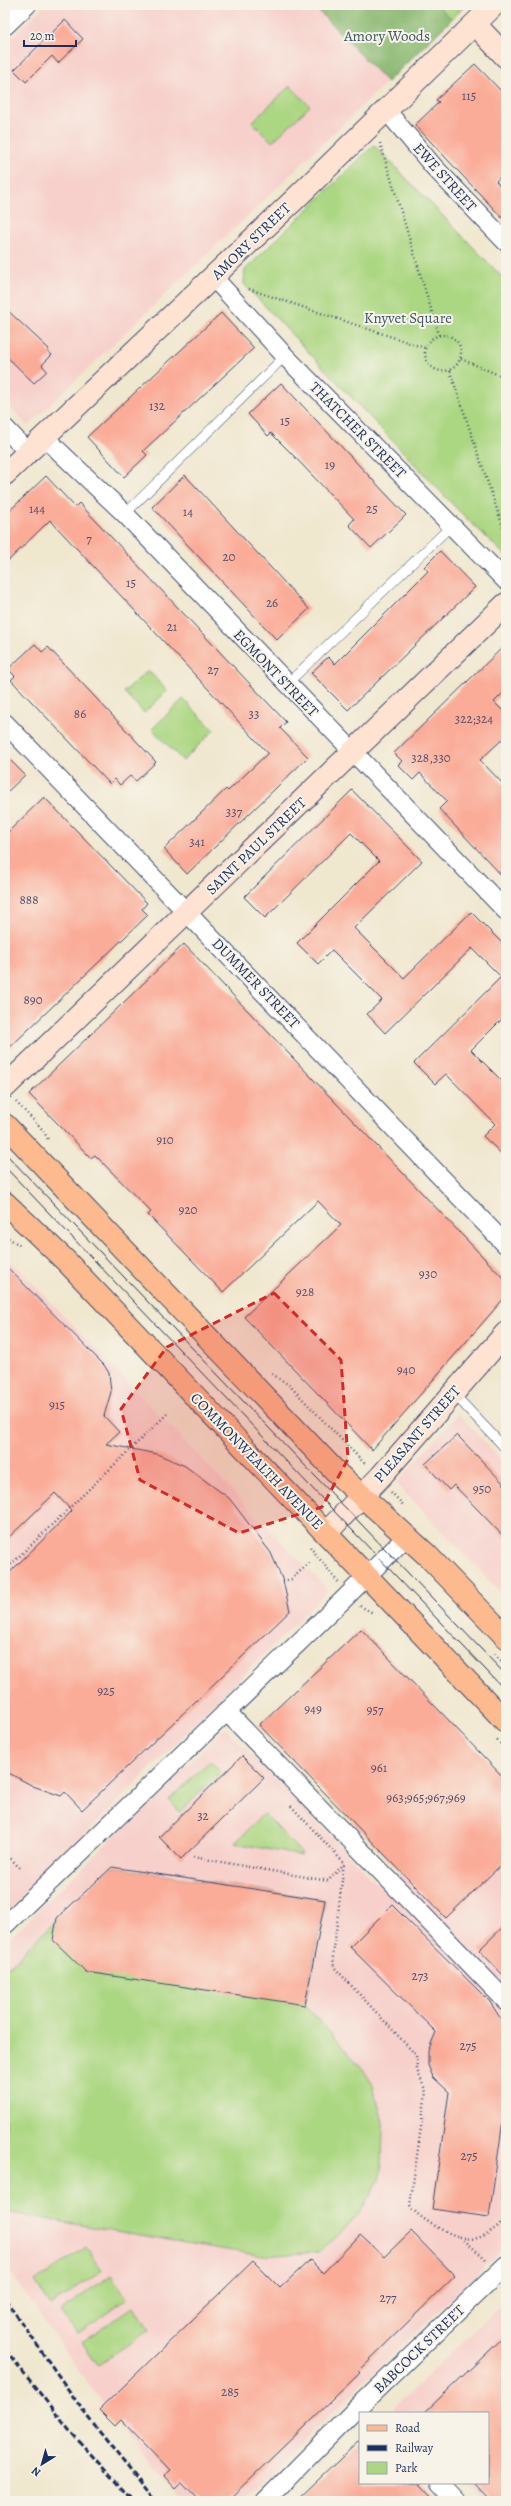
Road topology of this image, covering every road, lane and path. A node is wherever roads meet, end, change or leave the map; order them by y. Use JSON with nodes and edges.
{"nodes":[{"id":1,"x":27,"y":5,"type":"edge"},
{"id":2,"x":494,"y":5,"type":"edge"},
{"id":3,"x":475,"y":24,"type":"junction"},
{"id":4,"x":5,"y":26,"type":"edge"},
{"id":5,"x":506,"y":57,"type":"edge"},
{"id":6,"x":380,"y":117,"type":"junction"},
{"id":7,"x":506,"y":242,"type":"edge"},
{"id":8,"x":213,"y":277,"type":"junction"},
{"id":9,"x":246,"y":288,"type":"dead end"},
{"id":10,"x":439,"y":335,"type":"junction"},
{"id":11,"x":425,"y":348,"type":"junction"},
{"id":12,"x":285,"y":356,"type":"junction"},
{"id":13,"x":461,"y":360,"type":"junction"},
{"id":14,"x":450,"y":371,"type":"junction"},
{"id":15,"x":506,"y":378,"type":"edge"},
{"id":16,"x":5,"y":428,"type":"edge"},
{"id":17,"x":44,"y":437,"type":"junction"},
{"id":18,"x":28,"y":452,"type":"junction"},
{"id":19,"x":5,"y":474,"type":"edge"},
{"id":20,"x":124,"y":514,"type":"junction"},
{"id":21,"x":452,"y":525,"type":"junction"},
{"id":22,"x":506,"y":536,"type":"edge"},
{"id":23,"x":506,"y":581,"type":"edge"},
{"id":24,"x":506,"y":604,"type":"edge"},
{"id":25,"x":288,"y":684,"type":"junction"},
{"id":26,"x":5,"y":723,"type":"edge"},
{"id":27,"x":353,"y":753,"type":"junction"},
{"id":28,"x":506,"y":911,"type":"edge"},
{"id":29,"x":188,"y":912,"type":"junction"},
{"id":30,"x":5,"y":1087,"type":"edge"},
{"id":31,"x":31,"y":1117,"type":"dead end"},
{"id":32,"x":5,"y":1125,"type":"edge"},
{"id":33,"x":50,"y":1143,"type":"dead end"},
{"id":34,"x":5,"y":1203,"type":"edge"},
{"id":35,"x":506,"y":1245,"type":"edge"},
{"id":36,"x":506,"y":1333,"type":"edge"},
{"id":37,"x":269,"y":1371,"type":"dead end"},
{"id":38,"x":453,"y":1393,"type":"junction"},
{"id":39,"x":167,"y":1414,"type":"dead end"},
{"id":40,"x":506,"y":1449,"type":"edge"},
{"id":41,"x":368,"y":1468,"type":"dead end"},
{"id":42,"x":362,"y":1496,"type":"junction"},
{"id":43,"x":326,"y":1533,"type":"junction"},
{"id":44,"x":407,"y":1536,"type":"junction"},
{"id":45,"x":310,"y":1562,"type":"dead end"},
{"id":46,"x":5,"y":1570,"type":"edge"},
{"id":47,"x":366,"y":1576,"type":"junction"},
{"id":48,"x":283,"y":1581,"type":"dead end"},
{"id":49,"x":506,"y":1637,"type":"edge"},
{"id":50,"x":226,"y":1711,"type":"junction"},
{"id":51,"x":506,"y":1722,"type":"edge"},
{"id":52,"x":286,"y":1801,"type":"dead end"},
{"id":53,"x":5,"y":1853,"type":"edge"},
{"id":54,"x":193,"y":1857,"type":"dead end"},
{"id":55,"x":344,"y":1863,"type":"junction"},
{"id":56,"x":20,"y":1868,"type":"dead end"},
{"id":57,"x":5,"y":1925,"type":"edge"},
{"id":58,"x":506,"y":2001,"type":"edge"},
{"id":59,"x":506,"y":2219,"type":"edge"},
{"id":60,"x":464,"y":2240,"type":"junction"},
{"id":61,"x":487,"y":2260,"type":"dead end"},
{"id":62,"x":506,"y":2265,"type":"edge"},
{"id":63,"x":368,"y":2408,"type":"edge"},
{"id":64,"x":359,"y":2416,"type":"edge"},
{"id":65,"x":441,"y":2484,"type":"edge"},
{"id":66,"x":265,"y":2501,"type":"edge"},
{"id":67,"x":458,"y":2501,"type":"edge"}],
"edges":[{"from":1,"to":4,"type":"street"},
{"from":2,"to":3,"type":"street","name":"AMORY STREET"},
{"from":3,"to":5,"type":"street"},
{"from":3,"to":6,"type":"street","name":"AMORY STREET"},
{"from":6,"to":7,"type":"street","name":"EWE STREET"},
{"from":6,"to":8,"type":"street","name":"AMORY STREET"},
{"from":6,"to":10,"type":"path"},
{"from":8,"to":12,"type":"street","name":"THATCHER STREET"},
{"from":8,"to":17,"type":"street","name":"AMORY STREET"},
{"from":9,"to":11,"type":"path"},
{"from":10,"to":11,"type":"path"},
{"from":10,"to":13,"type":"path"},
{"from":11,"to":14,"type":"path"},
{"from":12,"to":20,"type":"lane"},
{"from":12,"to":21,"type":"street","name":"THATCHER STREET"},
{"from":13,"to":14,"type":"path"},
{"from":13,"to":15,"type":"path"},
{"from":14,"to":22,"type":"path"},
{"from":16,"to":18,"type":"street"},
{"from":17,"to":18,"type":"street","name":"AMORY STREET"},
{"from":17,"to":20,"type":"street","name":"EGMONT STREET"},
{"from":18,"to":19,"type":"street","name":"AMORY STREET"},
{"from":20,"to":25,"type":"street","name":"EGMONT STREET"},
{"from":21,"to":23,"type":"street","name":"THATCHER STREET"},
{"from":21,"to":25,"type":"lane"},
{"from":24,"to":27,"type":"street","name":"SAINT PAUL STREET"},
{"from":25,"to":27,"type":"street","name":"EGMONT STREET"},
{"from":26,"to":29,"type":"street","name":"DUMMER STREET"},
{"from":27,"to":28,"type":"street","name":"EGMONT STREET"},
{"from":27,"to":29,"type":"street","name":"SAINT PAUL STREET"},
{"from":29,"to":30,"type":"street","name":"SAINT PAUL STREET"},
{"from":29,"to":35,"type":"street","name":"DUMMER STREET"},
{"from":31,"to":33,"type":"path"},
{"from":32,"to":42,"type":"main road"},
{"from":34,"to":43,"type":"main road","name":"COMMONWEALTH AVENUE"},
{"from":36,"to":38,"type":"street","name":"PLEASANT STREET"},
{"from":37,"to":41,"type":"path"},
{"from":38,"to":40,"type":"lane"},
{"from":38,"to":42,"type":"street","name":"PLEASANT STREET"},
{"from":39,"to":46,"type":"path"},
{"from":42,"to":43,"type":"street","name":"PLEASANT STREET"},
{"from":42,"to":44,"type":"main road"},
{"from":43,"to":47,"type":"main road","name":"COMMONWEALTH AVENUE"},
{"from":44,"to":47,"type":"street"},
{"from":44,"to":49,"type":"main road"},
{"from":45,"to":48,"type":"path"},
{"from":47,"to":50,"type":"street"},
{"from":47,"to":51,"type":"main road","name":"COMMONWEALTH AVENUE"},
{"from":50,"to":57,"type":"street"},
{"from":50,"to":58,"type":"street"},
{"from":52,"to":55,"type":"path"},
{"from":53,"to":56,"type":"path"},
{"from":54,"to":55,"type":"path"},
{"from":55,"to":60,"type":"path"},
{"from":59,"to":60,"type":"path"},
{"from":60,"to":61,"type":"path"},
{"from":62,"to":63,"type":"street","name":"BABCOCK STREET"},
{"from":64,"to":66,"type":"street","name":"BABCOCK STREET"},
{"from":65,"to":67,"type":"street"}]}
